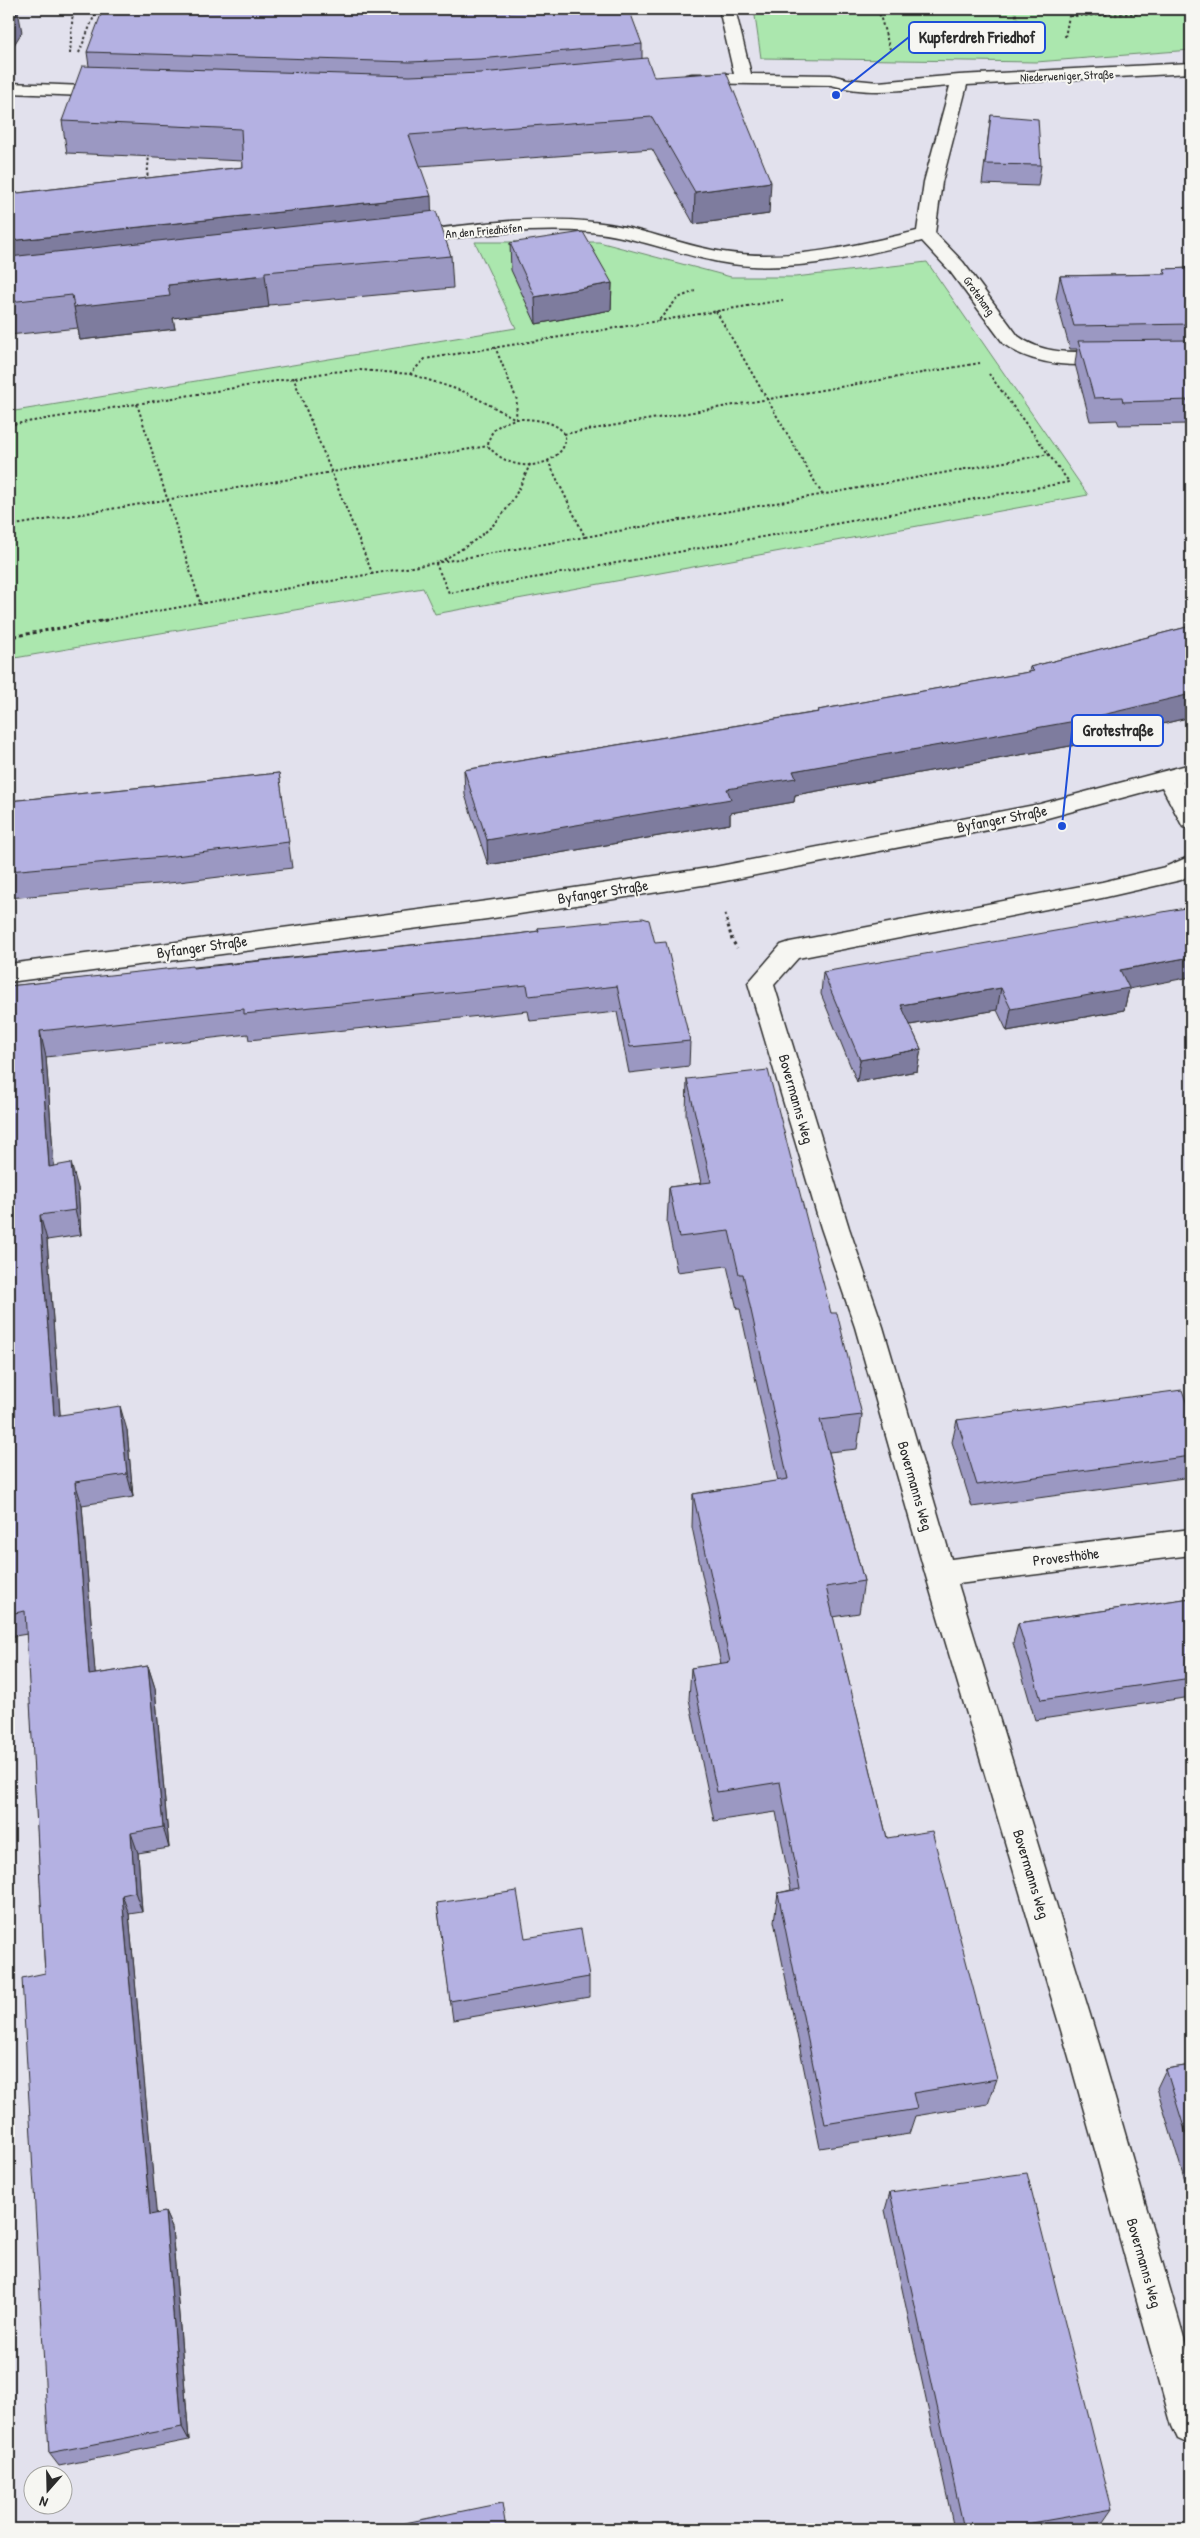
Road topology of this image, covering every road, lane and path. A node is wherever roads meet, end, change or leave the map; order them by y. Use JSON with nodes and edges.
{"nodes":[{"id":1,"x":72,"y":9,"type":"edge"},
{"id":2,"x":97,"y":9,"type":"edge"},
{"id":3,"x":727,"y":9,"type":"edge"},
{"id":4,"x":878,"y":9,"type":"edge"},
{"id":5,"x":1014,"y":9,"type":"edge"},
{"id":6,"x":1077,"y":9,"type":"edge"},
{"id":7,"x":1191,"y":12,"type":"edge"},
{"id":8,"x":1024,"y":39,"type":"dead end"},
{"id":9,"x":890,"y":49,"type":"dead end"},
{"id":10,"x":69,"y":65,"type":"junction"},
{"id":11,"x":1191,"y":68,"type":"edge"},
{"id":12,"x":744,"y":79,"type":"junction"},
{"id":13,"x":671,"y":80,"type":"edge"},
{"id":14,"x":951,"y":80,"type":"junction"},
{"id":15,"x":9,"y":88,"type":"edge"},
{"id":16,"x":59,"y":90,"type":"junction"},
{"id":17,"x":127,"y":93,"type":"edge"},
{"id":18,"x":150,"y":147,"type":"edge"},
{"id":19,"x":147,"y":183,"type":"edge"},
{"id":20,"x":926,"y":234,"type":"junction"},
{"id":21,"x":386,"y":241,"type":"edge"},
{"id":22,"x":700,"y":290,"type":"dead end"},
{"id":23,"x":784,"y":300,"type":"dead end"},
{"id":24,"x":716,"y":311,"type":"junction"},
{"id":25,"x":658,"y":321,"type":"junction"},
{"id":26,"x":495,"y":347,"type":"junction"},
{"id":27,"x":975,"y":355,"type":"dead end"},
{"id":28,"x":1132,"y":356,"type":"edge"},
{"id":29,"x":980,"y":362,"type":"junction"},
{"id":30,"x":410,"y":374,"type":"junction"},
{"id":31,"x":293,"y":377,"type":"junction"},
{"id":32,"x":765,"y":400,"type":"junction"},
{"id":33,"x":137,"y":404,"type":"junction"},
{"id":34,"x":516,"y":420,"type":"junction"},
{"id":35,"x":9,"y":425,"type":"edge"},
{"id":36,"x":564,"y":434,"type":"junction"},
{"id":37,"x":488,"y":446,"type":"junction"},
{"id":38,"x":1049,"y":454,"type":"junction"},
{"id":39,"x":548,"y":461,"type":"junction"},
{"id":40,"x":530,"y":464,"type":"junction"},
{"id":41,"x":333,"y":472,"type":"junction"},
{"id":42,"x":822,"y":494,"type":"junction"},
{"id":43,"x":167,"y":499,"type":"junction"},
{"id":44,"x":9,"y":526,"type":"edge"},
{"id":45,"x":585,"y":537,"type":"junction"},
{"id":46,"x":436,"y":564,"type":"junction"},
{"id":47,"x":373,"y":575,"type":"junction"},
{"id":48,"x":200,"y":605,"type":"junction"},
{"id":49,"x":9,"y":637,"type":"edge"},
{"id":50,"x":1180,"y":775,"type":"edge"},
{"id":51,"x":1191,"y":821,"type":"edge"},
{"id":52,"x":1191,"y":864,"type":"edge"},
{"id":53,"x":9,"y":973,"type":"edge"},
{"id":54,"x":1191,"y":1542,"type":"edge"},
{"id":55,"x":940,"y":1573,"type":"junction"},
{"id":56,"x":1191,"y":2426,"type":"edge"}],
"edges":[{"from":1,"to":10,"type":"path"},
{"from":2,"to":10,"type":"path"},
{"from":3,"to":12,"type":"street"},
{"from":4,"to":9,"type":"path"},
{"from":5,"to":8,"type":"path"},
{"from":6,"to":7,"type":"path"},
{"from":10,"to":16,"type":"path"},
{"from":11,"to":14,"type":"street","name":"Niederweniger Straße"},
{"from":12,"to":13,"type":"street","name":"Niederweniger Straße"},
{"from":12,"to":14,"type":"street","name":"Niederweniger Straße"},
{"from":14,"to":20,"type":"street"},
{"from":15,"to":16,"type":"street"},
{"from":16,"to":17,"type":"street"},
{"from":18,"to":19,"type":"path"},
{"from":20,"to":21,"type":"street","name":"An den Friedhöfen"},
{"from":20,"to":28,"type":"street","name":"Grotehang"},
{"from":22,"to":25,"type":"path"},
{"from":23,"to":24,"type":"path"},
{"from":24,"to":25,"type":"path"},
{"from":24,"to":32,"type":"path"},
{"from":25,"to":26,"type":"path"},
{"from":26,"to":30,"type":"path"},
{"from":26,"to":34,"type":"path"},
{"from":27,"to":29,"type":"path"},
{"from":29,"to":32,"type":"path"},
{"from":29,"to":38,"type":"path"},
{"from":30,"to":31,"type":"path"},
{"from":30,"to":34,"type":"path"},
{"from":31,"to":33,"type":"path"},
{"from":31,"to":41,"type":"path"},
{"from":32,"to":36,"type":"path"},
{"from":32,"to":42,"type":"path"},
{"from":33,"to":35,"type":"path"},
{"from":33,"to":43,"type":"path"},
{"from":34,"to":36,"type":"path"},
{"from":34,"to":37,"type":"path"},
{"from":36,"to":39,"type":"path"},
{"from":37,"to":40,"type":"path"},
{"from":37,"to":41,"type":"path"},
{"from":38,"to":42,"type":"path"},
{"from":38,"to":46,"type":"path"},
{"from":39,"to":40,"type":"path"},
{"from":39,"to":45,"type":"path"},
{"from":40,"to":46,"type":"path"},
{"from":41,"to":43,"type":"path"},
{"from":41,"to":47,"type":"path"},
{"from":42,"to":45,"type":"path"},
{"from":43,"to":44,"type":"path"},
{"from":43,"to":48,"type":"path"},
{"from":45,"to":46,"type":"path"},
{"from":46,"to":47,"type":"path"},
{"from":47,"to":48,"type":"path"},
{"from":48,"to":49,"type":"path"},
{"from":50,"to":51,"type":"street"},
{"from":50,"to":53,"type":"street","name":"Byfanger Straße"},
{"from":52,"to":55,"type":"street","name":"Bovermanns Weg"},
{"from":54,"to":55,"type":"street","name":"Provesthöhe"},
{"from":55,"to":56,"type":"street","name":"Bovermanns Weg"}]}
